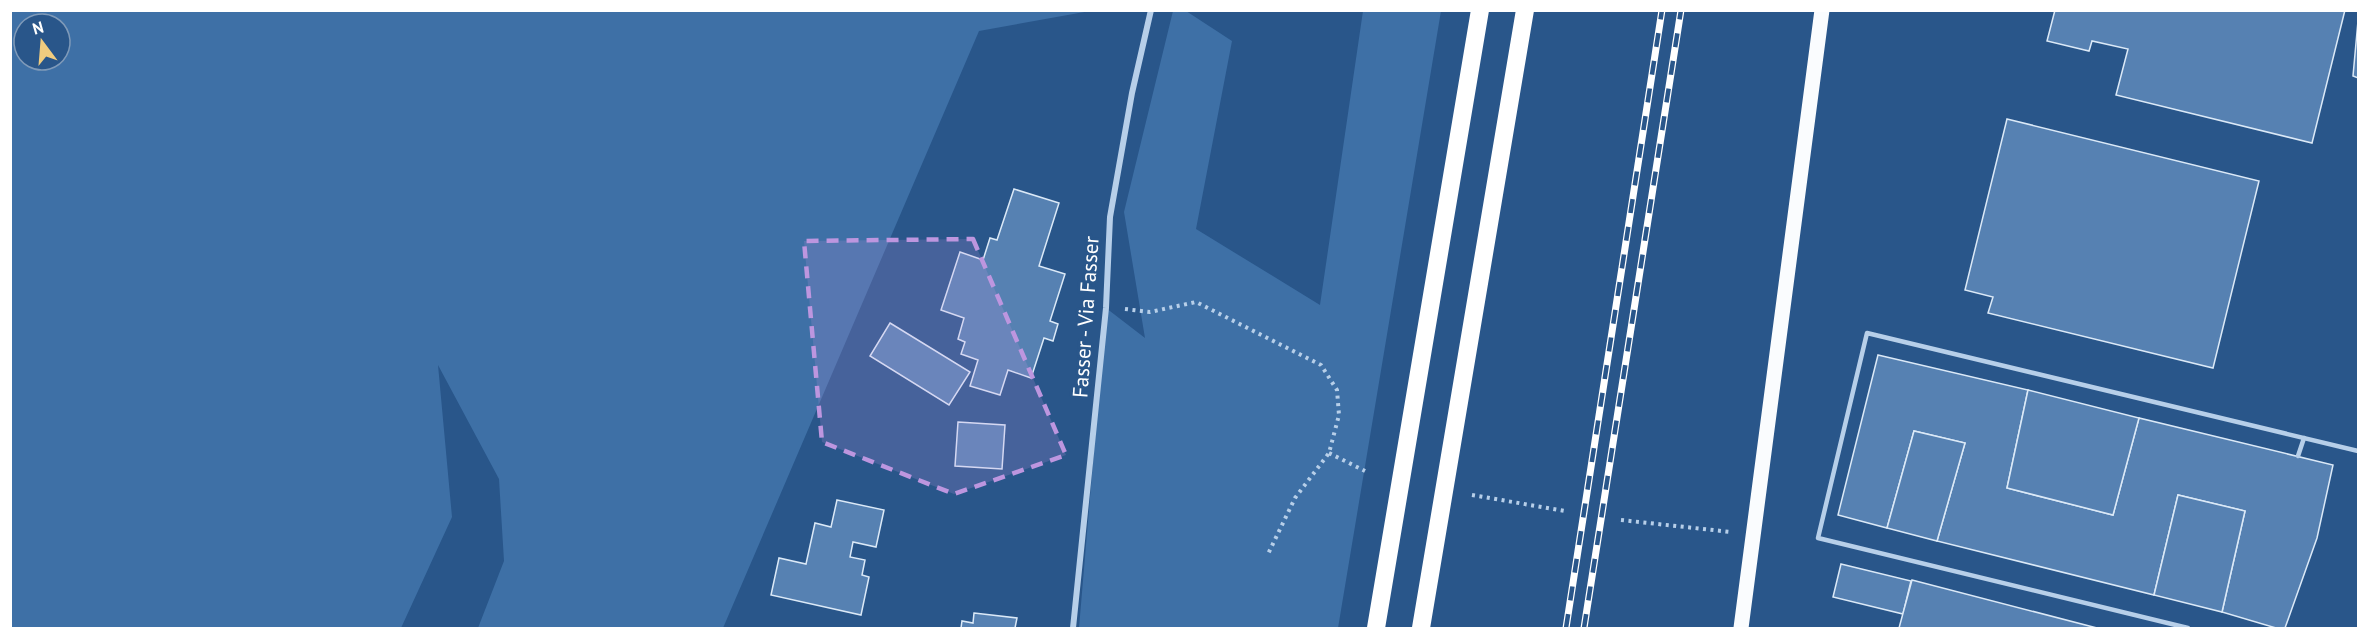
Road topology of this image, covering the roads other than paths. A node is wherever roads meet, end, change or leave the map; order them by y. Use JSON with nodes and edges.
{"nodes":[{"id":1,"x":1151,"y":10,"type":"edge"},
{"id":2,"x":1479,"y":10,"type":"edge"},
{"id":3,"x":1525,"y":10,"type":"edge"},
{"id":4,"x":1822,"y":10,"type":"edge"},
{"id":5,"x":2304,"y":438,"type":"junction"},
{"id":6,"x":2358,"y":452,"type":"edge"},
{"id":7,"x":2298,"y":456,"type":"dead end"},
{"id":8,"x":1073,"y":628,"type":"edge"},
{"id":9,"x":1376,"y":628,"type":"edge"},
{"id":10,"x":1421,"y":628,"type":"edge"},
{"id":11,"x":1740,"y":628,"type":"edge"},
{"id":12,"x":2188,"y":628,"type":"edge"}],
"edges":[{"from":1,"to":8,"type":"street","name":"Fasser - Via Fasser"},
{"from":2,"to":9,"type":"highway"},
{"from":3,"to":10,"type":"highway"},
{"from":4,"to":11,"type":"main road"},
{"from":5,"to":6,"type":"lane"},
{"from":5,"to":7,"type":"lane"},
{"from":5,"to":12,"type":"lane"}]}
